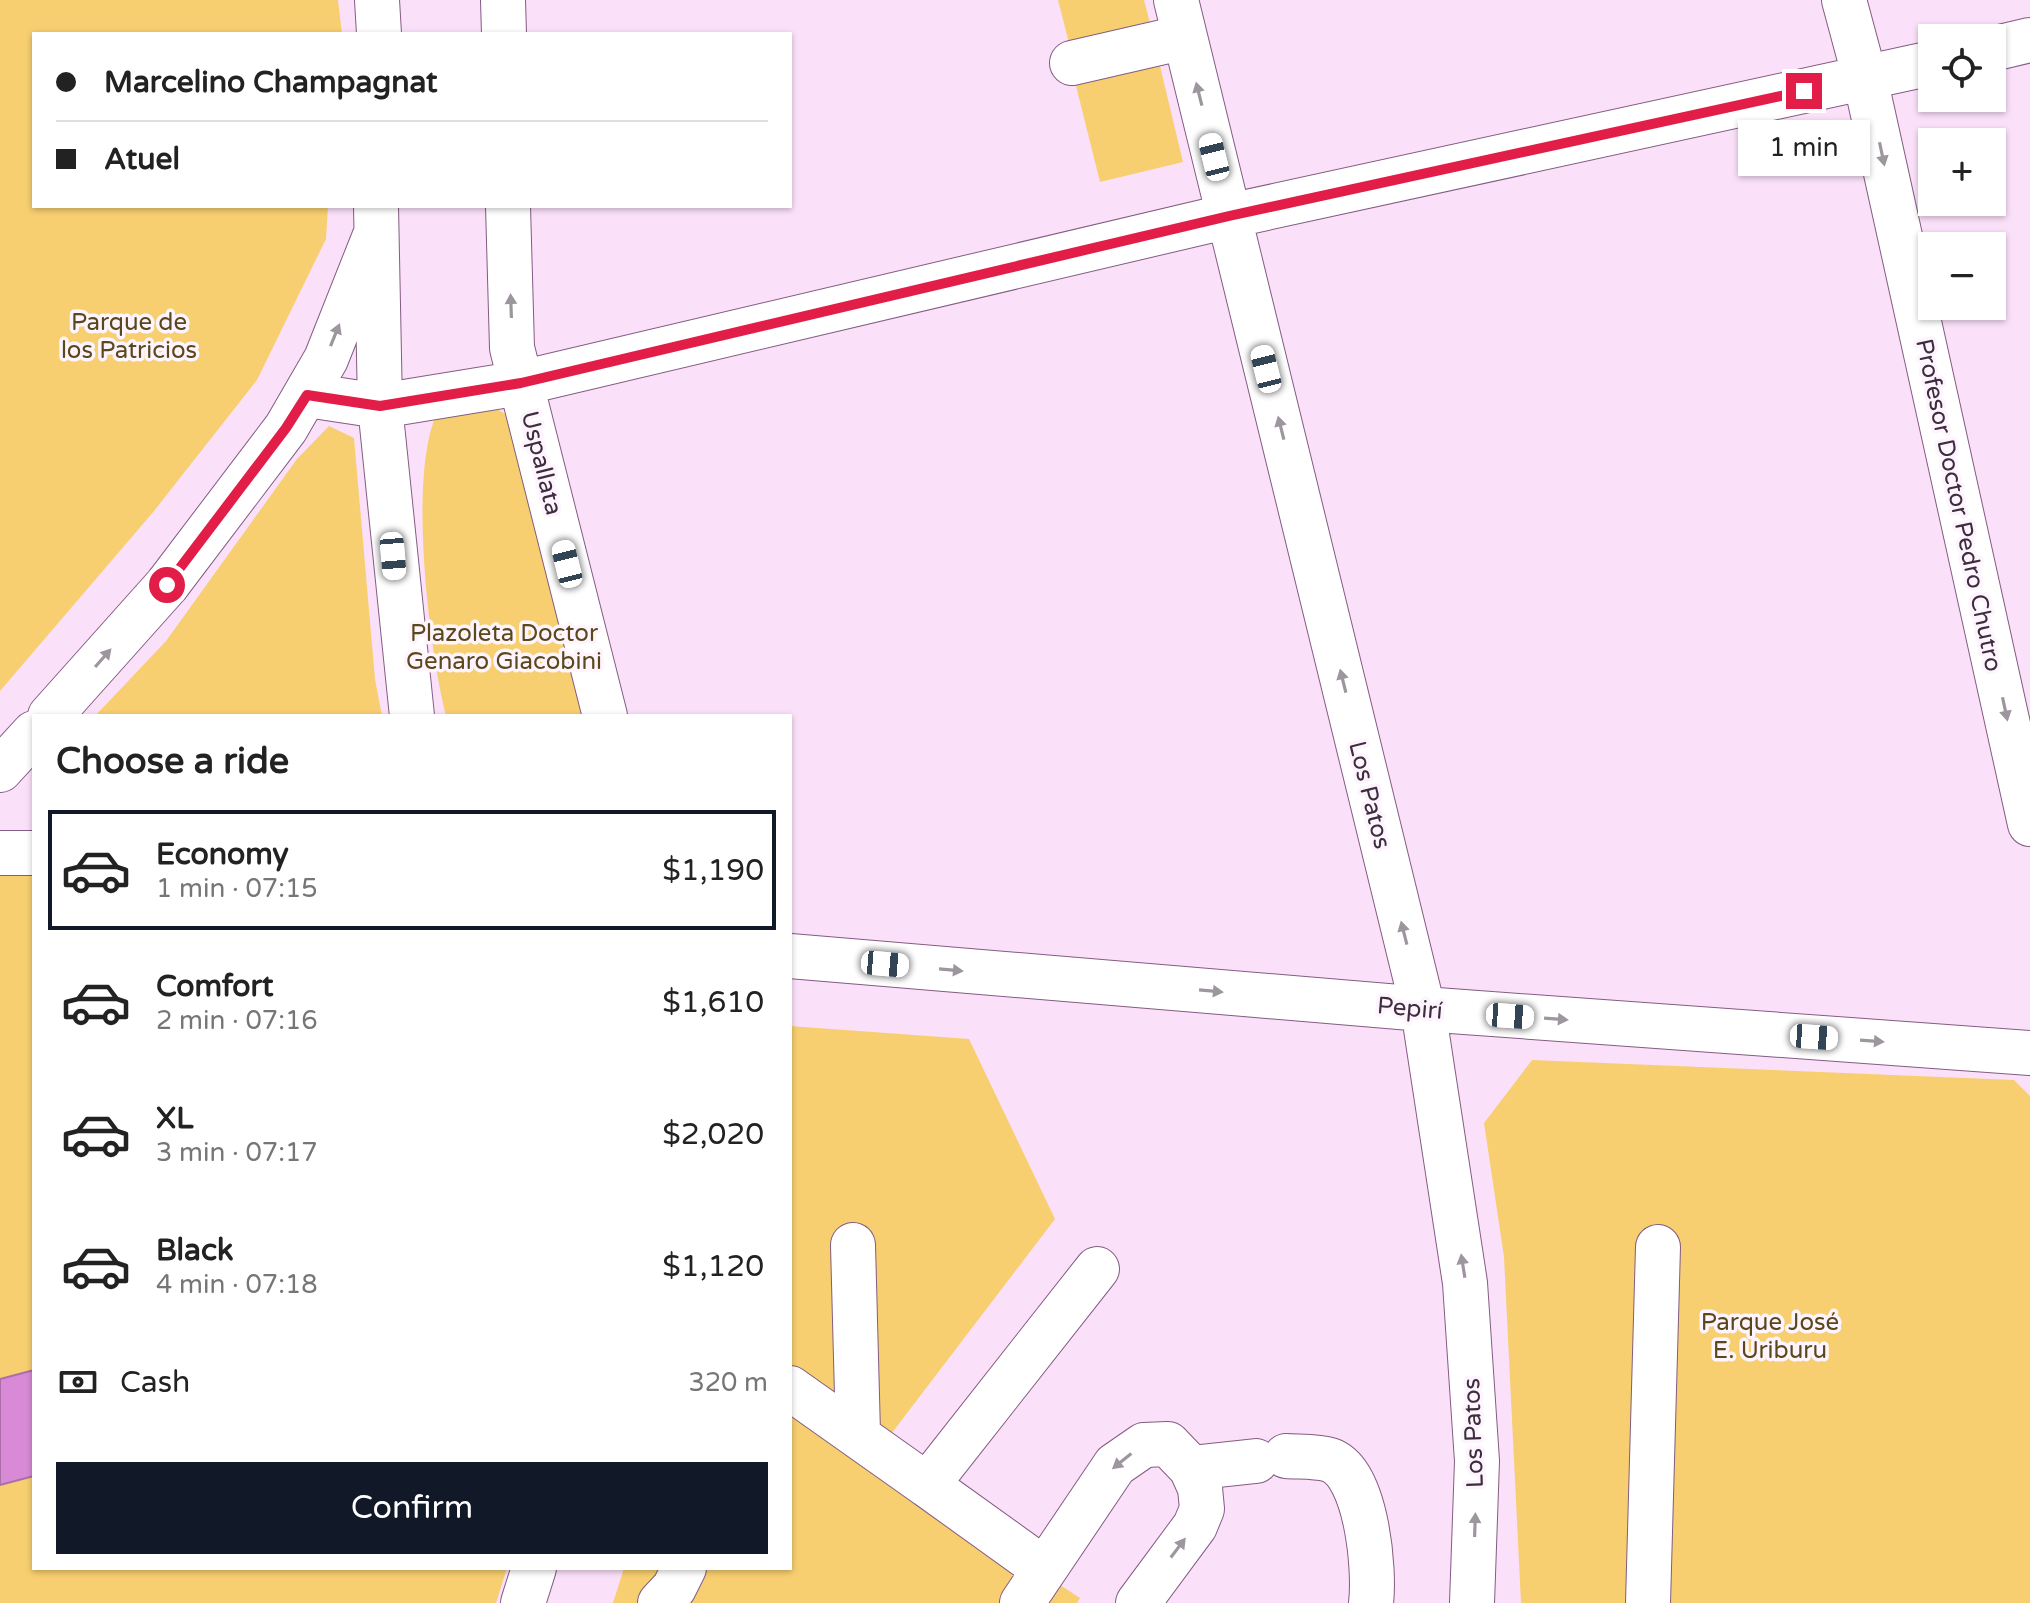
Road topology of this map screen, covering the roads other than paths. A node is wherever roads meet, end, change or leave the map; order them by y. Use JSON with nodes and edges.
{"nodes":[{"id":1,"x":377,"y":0,"type":"edge"},
{"id":2,"x":503,"y":0,"type":"edge"},
{"id":3,"x":1844,"y":0,"type":"edge"},
{"id":4,"x":1180,"y":18,"type":"edge"},
{"id":5,"x":379,"y":32,"type":"edge"},
{"id":6,"x":504,"y":32,"type":"edge"},
{"id":7,"x":2030,"y":40,"type":"edge"},
{"id":8,"x":2006,"y":46,"type":"edge"},
{"id":9,"x":1072,"y":63,"type":"dead end"},
{"id":10,"x":1918,"y":66,"type":"edge"},
{"id":11,"x":1865,"y":78,"type":"junction"},
{"id":12,"x":508,"y":208,"type":"edge"},
{"id":13,"x":1229,"y":216,"type":"junction"},
{"id":14,"x":375,"y":222,"type":"edge"},
{"id":15,"x":521,"y":383,"type":"junction"},
{"id":16,"x":307,"y":395,"type":"junction"},
{"id":17,"x":380,"y":406,"type":"junction"},
{"id":18,"x":52,"y":714,"type":"edge"},
{"id":19,"x":412,"y":714,"type":"edge"},
{"id":20,"x":604,"y":714,"type":"edge"},
{"id":21,"x":32,"y":735,"type":"edge"},
{"id":22,"x":0,"y":770,"type":"edge"},
{"id":23,"x":2030,"y":824,"type":"edge"},
{"id":24,"x":0,"y":853,"type":"edge"},
{"id":25,"x":32,"y":853,"type":"edge"},
{"id":26,"x":792,"y":956,"type":"edge"},
{"id":27,"x":1423,"y":1009,"type":"junction"},
{"id":28,"x":2030,"y":1053,"type":"edge"},
{"id":29,"x":853,"y":1245,"type":"dead end"},
{"id":30,"x":1658,"y":1247,"type":"dead end"},
{"id":31,"x":1097,"y":1269,"type":"dead end"},
{"id":32,"x":792,"y":1389,"type":"edge"},
{"id":33,"x":858,"y":1433,"type":"junction"},
{"id":34,"x":1191,"y":1468,"type":"junction"},
{"id":35,"x":927,"y":1485,"type":"junction"},
{"id":36,"x":533,"y":1570,"type":"edge"},
{"id":37,"x":683,"y":1570,"type":"edge"},
{"id":38,"x":1033,"y":1586,"type":"edge"},
{"id":39,"x":523,"y":1603,"type":"edge"},
{"id":40,"x":660,"y":1603,"type":"edge"},
{"id":41,"x":1138,"y":1603,"type":"edge"},
{"id":42,"x":1371,"y":1603,"type":"edge"},
{"id":43,"x":1472,"y":1603,"type":"edge"},
{"id":44,"x":1648,"y":1603,"type":"edge"}],
"edges":[{"from":1,"to":5,"type":"street"},
{"from":2,"to":6,"type":"street"},
{"from":3,"to":11,"type":"street","name":"Profesor Doctor Pedro Chutro"},
{"from":4,"to":9,"type":"street"},
{"from":13,"to":4,"type":"street","name":"Los Patos","one_way":true},
{"from":7,"to":8,"type":"street"},
{"from":10,"to":11,"type":"street"},
{"from":11,"to":13,"type":"street"},
{"from":11,"to":23,"type":"street","name":"Profesor Doctor Pedro Chutro","one_way":true},
{"from":15,"to":12,"type":"street","name":"Uspallata","one_way":true},
{"from":13,"to":15,"type":"street"},
{"from":27,"to":13,"type":"street","name":"Los Patos","one_way":true},
{"from":16,"to":14,"type":"street","one_way":true},
{"from":14,"to":17,"type":"street"},
{"from":15,"to":17,"type":"street"},
{"from":15,"to":20,"type":"street","name":"Uspallata"},
{"from":16,"to":17,"type":"street"},
{"from":18,"to":16,"type":"street","one_way":true},
{"from":17,"to":19,"type":"street"},
{"from":21,"to":22,"type":"street"},
{"from":24,"to":25,"type":"street"},
{"from":26,"to":27,"type":"street","name":"Pepirí","one_way":true},
{"from":27,"to":28,"type":"street","name":"Pepirí","one_way":true},
{"from":43,"to":27,"type":"street","name":"Los Patos","one_way":true},
{"from":29,"to":33,"type":"street"},
{"from":30,"to":44,"type":"street"},
{"from":31,"to":35,"type":"street"},
{"from":32,"to":33,"type":"street"},
{"from":33,"to":35,"type":"street"},
{"from":34,"to":38,"type":"street","one_way":true},
{"from":41,"to":34,"type":"street","one_way":true},
{"from":34,"to":42,"type":"street"},
{"from":35,"to":38,"type":"street"},
{"from":36,"to":39,"type":"street"},
{"from":37,"to":40,"type":"street"}]}
